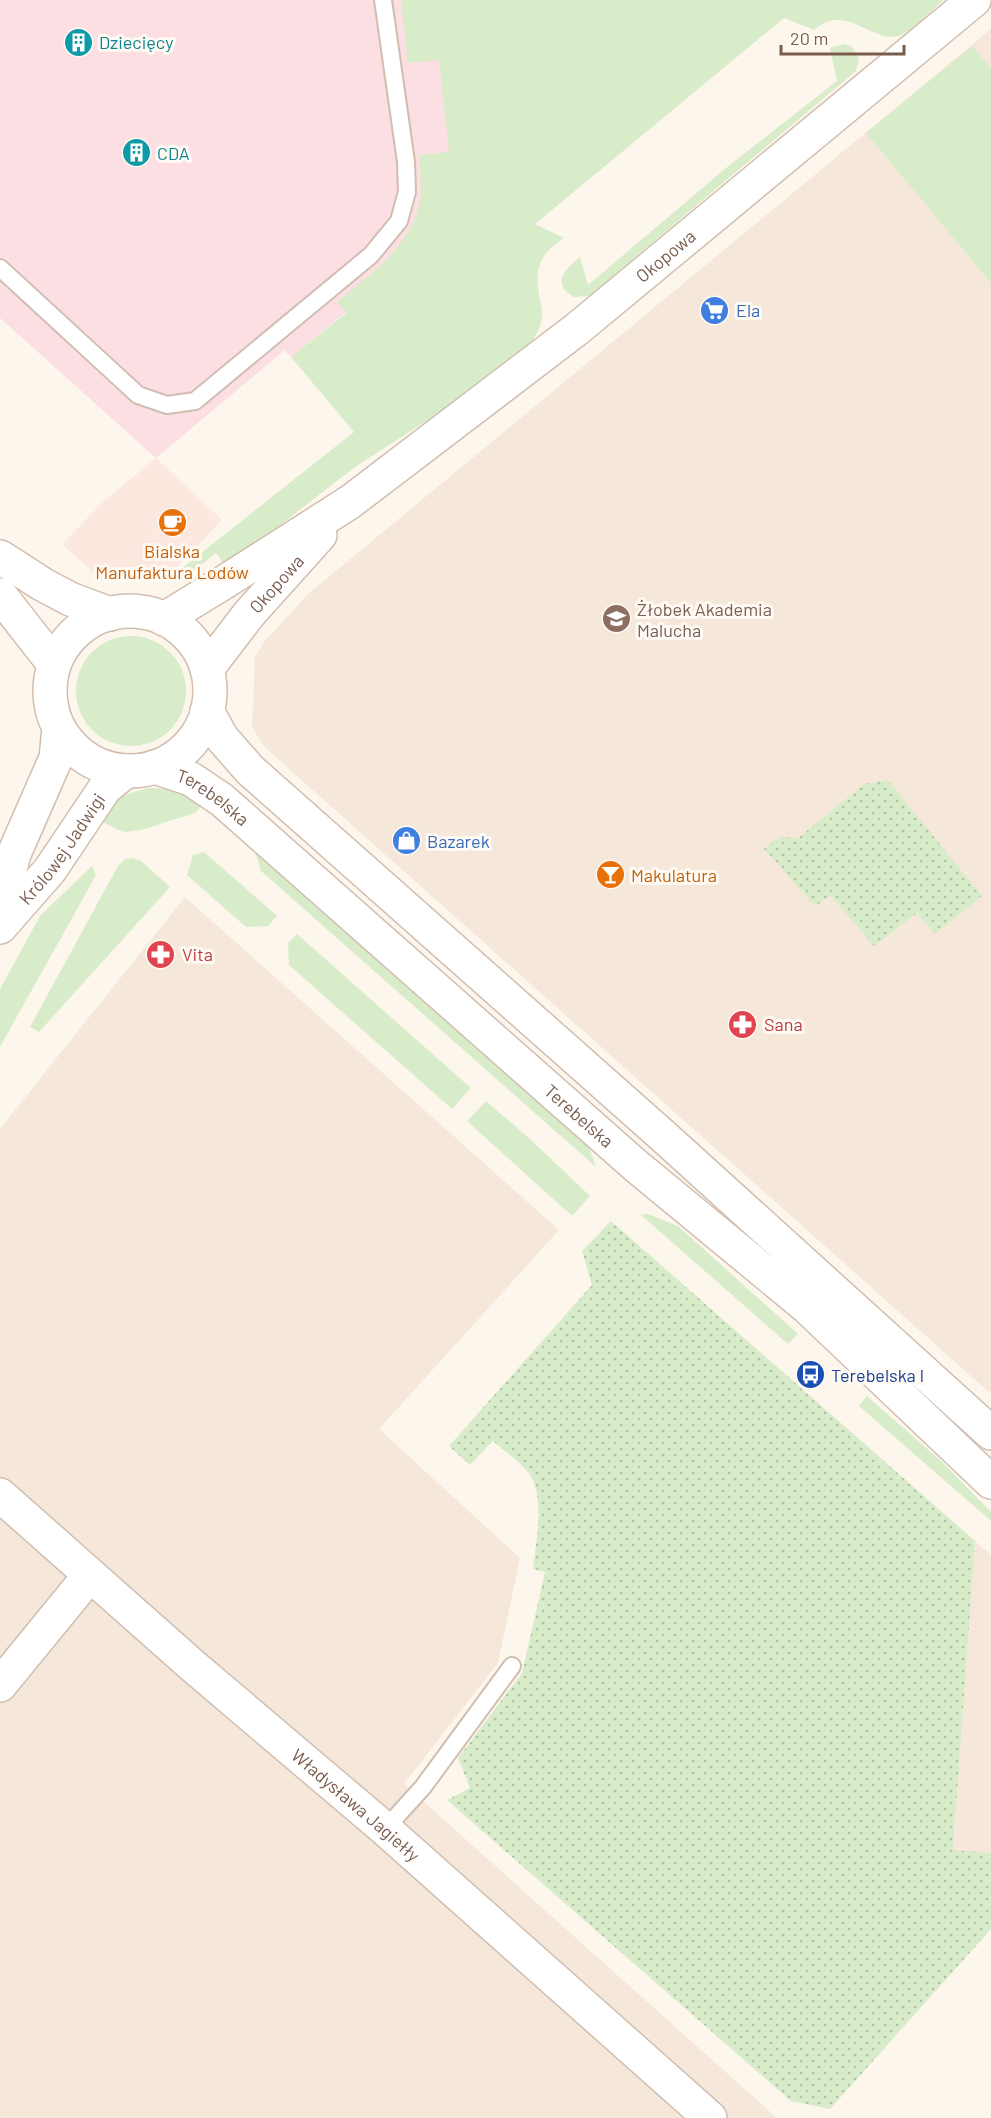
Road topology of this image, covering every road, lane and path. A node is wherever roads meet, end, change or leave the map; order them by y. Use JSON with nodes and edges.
{"nodes":[{"id":1,"x":383,"y":0,"type":"edge"},
{"id":2,"x":974,"y":0,"type":"edge"},
{"id":3,"x":0,"y":268,"type":"edge"},
{"id":4,"x":350,"y":502,"type":"junction"},
{"id":5,"x":0,"y":557,"type":"edge"},
{"id":6,"x":0,"y":595,"type":"edge"},
{"id":7,"x":110,"y":614,"type":"junction"},
{"id":8,"x":164,"y":619,"type":"junction"},
{"id":9,"x":54,"y":664,"type":"junction"},
{"id":10,"x":207,"y":669,"type":"junction"},
{"id":11,"x":207,"y":711,"type":"junction"},
{"id":12,"x":58,"y":729,"type":"junction"},
{"id":13,"x":140,"y":769,"type":"junction"},
{"id":14,"x":0,"y":908,"type":"edge"},
{"id":15,"x":0,"y":927,"type":"edge"},
{"id":16,"x":991,"y":1433,"type":"edge"},
{"id":17,"x":991,"y":1482,"type":"edge"},
{"id":18,"x":0,"y":1495,"type":"edge"},
{"id":19,"x":90,"y":1575,"type":"junction"},
{"id":20,"x":512,"y":1666,"type":"dead end"},
{"id":21,"x":0,"y":1685,"type":"edge"},
{"id":22,"x":385,"y":1829,"type":"junction"},
{"id":23,"x":710,"y":2118,"type":"edge"}],
"edges":[{"from":1,"to":3,"type":"lane"},
{"from":2,"to":4,"type":"street","name":"Okopowa"},
{"from":4,"to":8,"type":"street","name":"Okopowa"},
{"from":4,"to":10,"type":"street","name":"Okopowa"},
{"from":5,"to":7,"type":"street"},
{"from":6,"to":9,"type":"street"},
{"from":7,"to":8,"type":"street"},
{"from":7,"to":9,"type":"street"},
{"from":8,"to":10,"type":"street"},
{"from":9,"to":12,"type":"street"},
{"from":10,"to":11,"type":"street"},
{"from":11,"to":13,"type":"street"},
{"from":11,"to":16,"type":"street"},
{"from":12,"to":13,"type":"street"},
{"from":12,"to":14,"type":"street","name":"Królowej Jadwigi"},
{"from":13,"to":15,"type":"street","name":"Królowej Jadwigi"},
{"from":13,"to":17,"type":"street","name":"Terebelska"},
{"from":18,"to":19,"type":"street","name":"Władysława Jagiełły"},
{"from":19,"to":21,"type":"street"},
{"from":19,"to":22,"type":"street","name":"Władysława Jagiełły"},
{"from":20,"to":22,"type":"lane"},
{"from":22,"to":23,"type":"street","name":"Władysława Jagiełły"}]}
